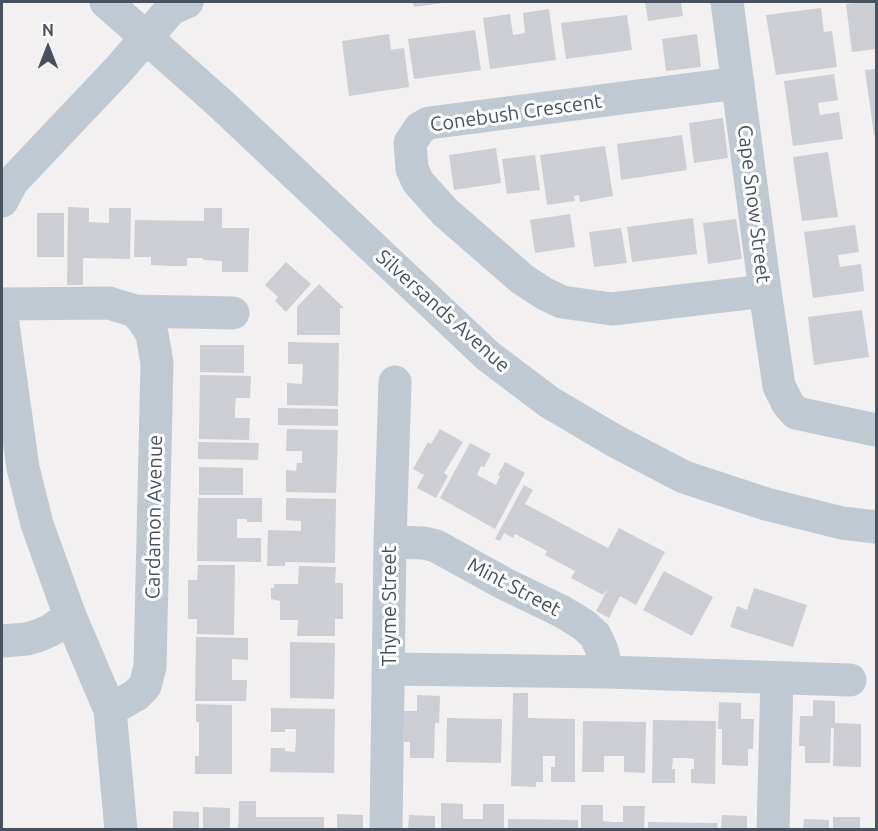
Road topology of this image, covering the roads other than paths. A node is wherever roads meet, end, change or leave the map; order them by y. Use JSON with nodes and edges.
{"nodes":[{"id":1,"x":106,"y":2,"type":"edge"},
{"id":2,"x":727,"y":2,"type":"edge"},
{"id":3,"x":177,"y":4,"type":"edge"},
{"id":4,"x":146,"y":38,"type":"junction"},
{"id":5,"x":738,"y":83,"type":"junction"},
{"id":6,"x":2,"y":201,"type":"edge"},
{"id":7,"x":765,"y":291,"type":"junction"},
{"id":8,"x":2,"y":304,"type":"edge"},
{"id":9,"x":135,"y":311,"type":"junction"},
{"id":10,"x":233,"y":313,"type":"dead end"},
{"id":11,"x":2,"y":317,"type":"edge"},
{"id":12,"x":394,"y":382,"type":"dead end"},
{"id":13,"x":876,"y":429,"type":"edge"},
{"id":14,"x":876,"y":527,"type":"edge"},
{"id":15,"x":390,"y":542,"type":"junction"},
{"id":16,"x":70,"y":616,"type":"junction"},
{"id":17,"x":2,"y":641,"type":"edge"},
{"id":18,"x":389,"y":669,"type":"junction"},
{"id":19,"x":607,"y":672,"type":"junction"},
{"id":20,"x":777,"y":678,"type":"junction"},
{"id":21,"x":850,"y":680,"type":"dead end"},
{"id":22,"x":110,"y":710,"type":"junction"},
{"id":23,"x":121,"y":830,"type":"edge"},
{"id":24,"x":386,"y":830,"type":"edge"},
{"id":25,"x":773,"y":830,"type":"edge"}],
"edges":[{"from":1,"to":4,"type":"street","name":"Silversands Avenue"},
{"from":2,"to":5,"type":"street","name":"Cape Snow Street"},
{"from":3,"to":4,"type":"street"},
{"from":4,"to":6,"type":"street"},
{"from":4,"to":14,"type":"street","name":"Silversands Avenue"},
{"from":5,"to":7,"type":"street","name":"Cape Snow Street"},
{"from":5,"to":7,"type":"street","name":"Conebush Crescent"},
{"from":7,"to":13,"type":"street","name":"Cape Snow Street"},
{"from":8,"to":9,"type":"street"},
{"from":9,"to":10,"type":"street"},
{"from":9,"to":22,"type":"street","name":"Cardamon Avenue"},
{"from":11,"to":16,"type":"street"},
{"from":12,"to":15,"type":"street","name":"Thyme Street"},
{"from":15,"to":18,"type":"street","name":"Thyme Street"},
{"from":15,"to":19,"type":"street","name":"Mint Street"},
{"from":16,"to":17,"type":"street"},
{"from":16,"to":22,"type":"street"},
{"from":18,"to":19,"type":"street"},
{"from":18,"to":24,"type":"street","name":"Thyme Street"},
{"from":19,"to":20,"type":"street"},
{"from":20,"to":21,"type":"street"},
{"from":20,"to":25,"type":"street"},
{"from":22,"to":23,"type":"street"}]}
